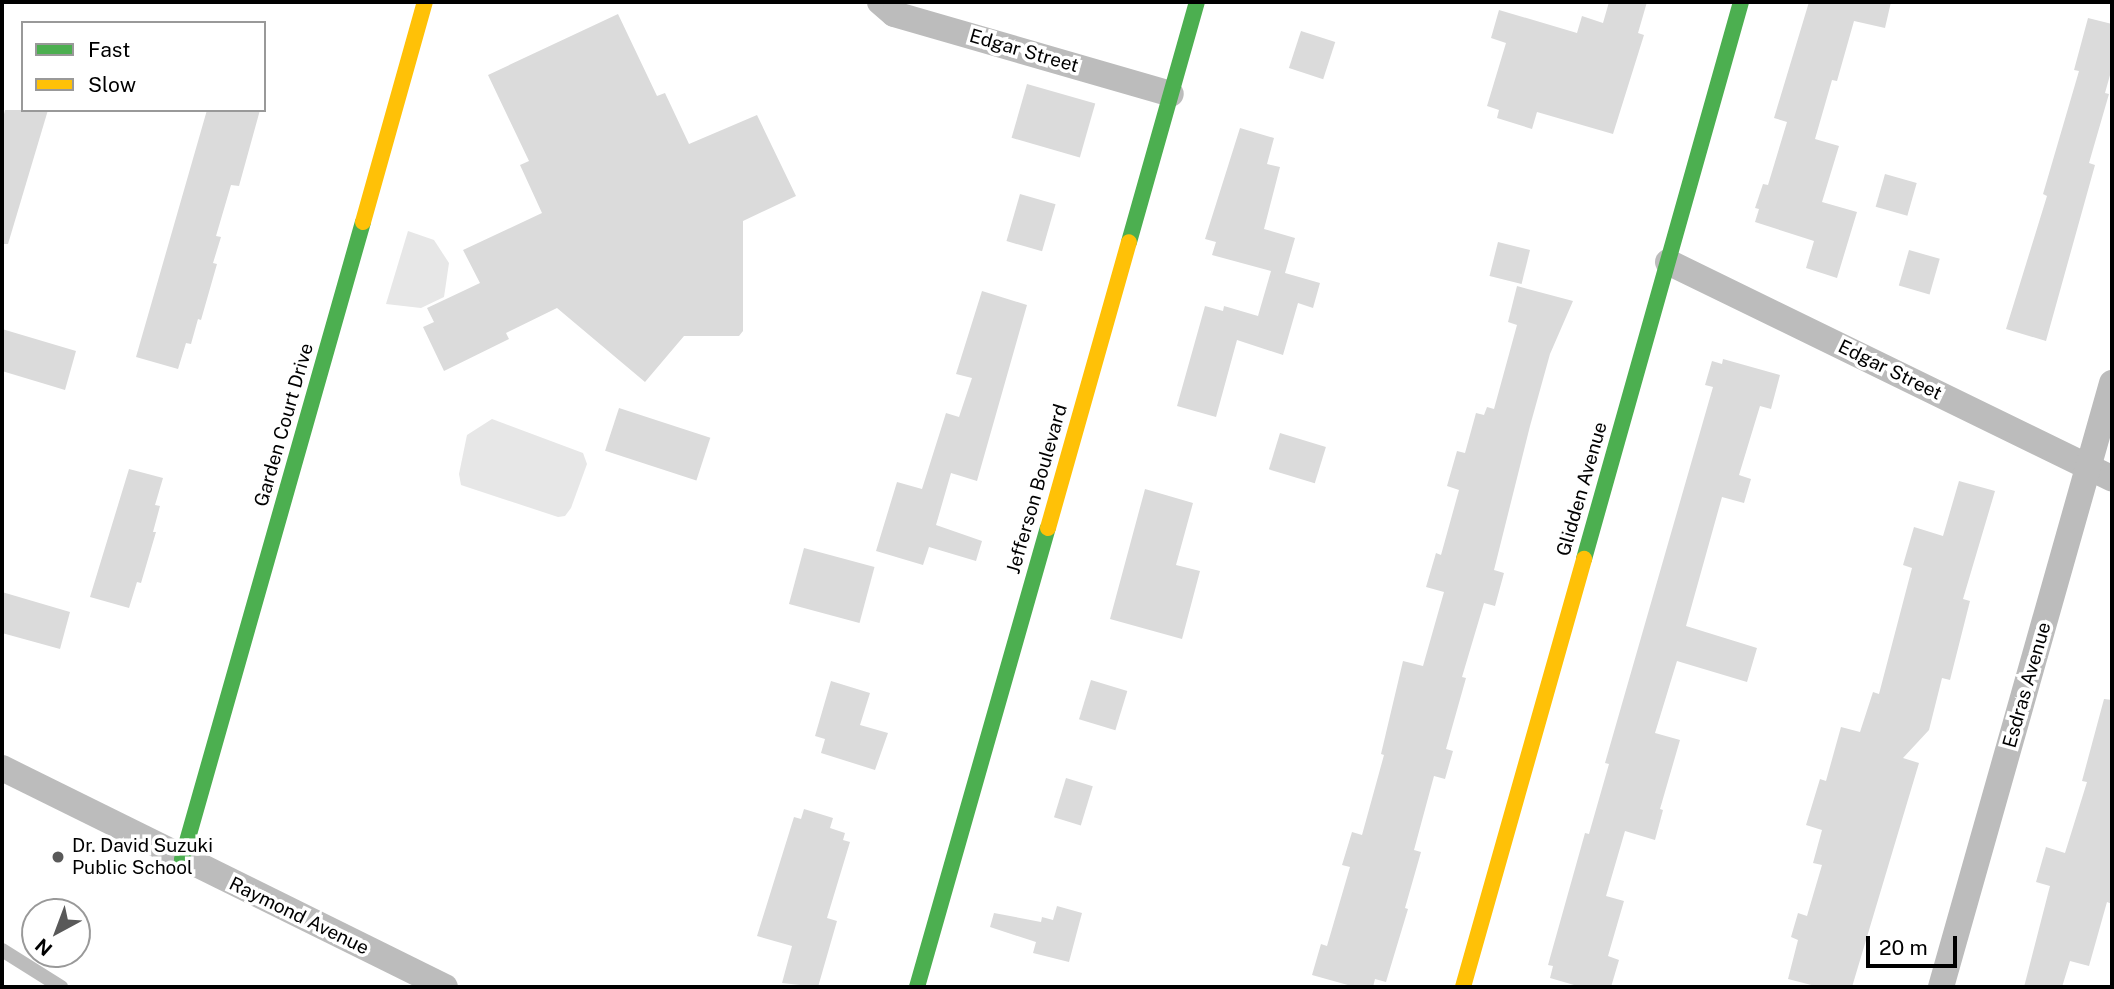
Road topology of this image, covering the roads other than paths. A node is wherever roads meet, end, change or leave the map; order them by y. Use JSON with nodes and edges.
{"nodes":[{"id":1,"x":425,"y":2,"type":"edge"},
{"id":2,"x":880,"y":2,"type":"edge"},
{"id":3,"x":1197,"y":2,"type":"edge"},
{"id":4,"x":1741,"y":2,"type":"edge"},
{"id":5,"x":1171,"y":94,"type":"junction"},
{"id":6,"x":1668,"y":262,"type":"junction"},
{"id":7,"x":2112,"y":383,"type":"edge"},
{"id":8,"x":2089,"y":467,"type":"junction"},
{"id":9,"x":2112,"y":479,"type":"edge"},
{"id":10,"x":2,"y":768,"type":"edge"},
{"id":11,"x":182,"y":859,"type":"junction"},
{"id":12,"x":2,"y":950,"type":"edge"},
{"id":13,"x":61,"y":987,"type":"edge"},
{"id":14,"x":445,"y":987,"type":"edge"},
{"id":15,"x":916,"y":987,"type":"edge"},
{"id":16,"x":1463,"y":987,"type":"edge"},
{"id":17,"x":1941,"y":987,"type":"edge"}],
"edges":[{"from":1,"to":11,"type":"street","name":"Garden Court Drive"},
{"from":2,"to":5,"type":"street","name":"Edgar Street"},
{"from":3,"to":5,"type":"street","name":"Jefferson Boulevard"},
{"from":4,"to":6,"type":"street","name":"Glidden Avenue"},
{"from":5,"to":15,"type":"street","name":"Jefferson Boulevard"},
{"from":6,"to":8,"type":"street","name":"Edgar Street"},
{"from":6,"to":16,"type":"street","name":"Glidden Avenue"},
{"from":7,"to":8,"type":"street","name":"Esdras Avenue"},
{"from":8,"to":9,"type":"street","name":"Edgar Street"},
{"from":8,"to":17,"type":"street","name":"Esdras Avenue"},
{"from":10,"to":11,"type":"street","name":"Raymond Avenue"},
{"from":11,"to":14,"type":"street","name":"Raymond Avenue"},
{"from":12,"to":13,"type":"lane"}]}
